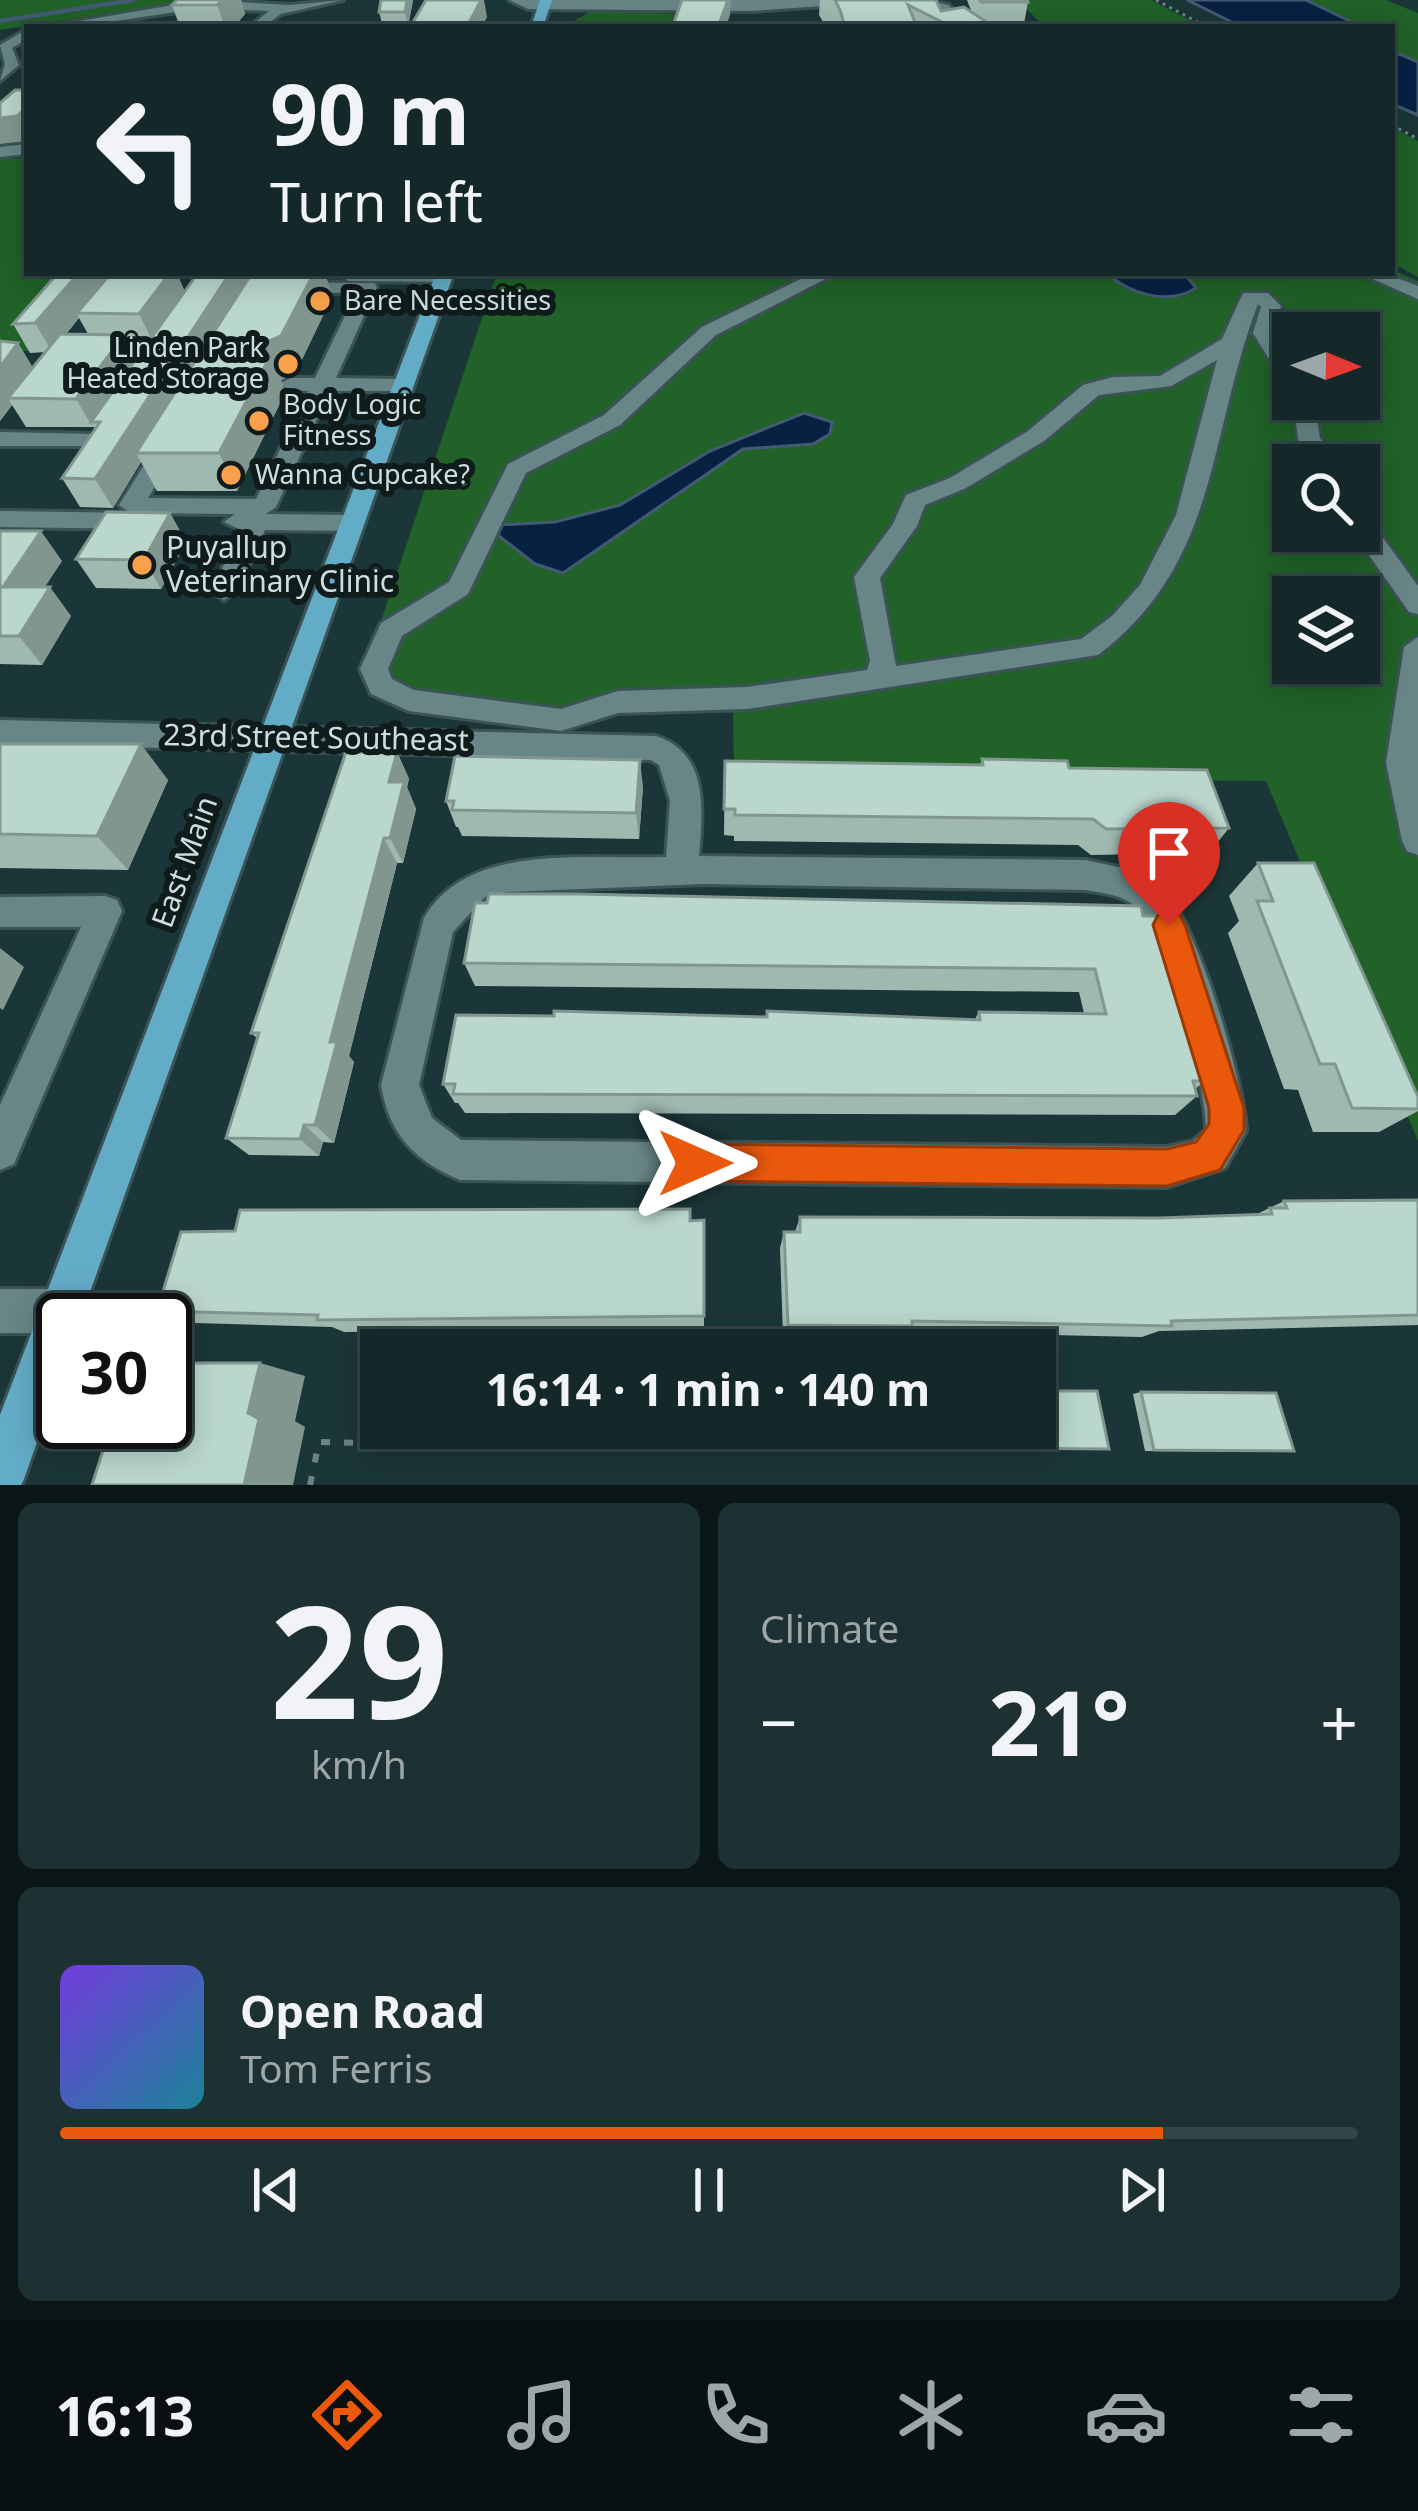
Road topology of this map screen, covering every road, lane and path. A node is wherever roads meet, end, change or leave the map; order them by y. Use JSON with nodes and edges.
{"nodes":[{"id":1,"x":337,"y":0,"type":"edge"},
{"id":2,"x":902,"y":0,"type":"edge"},
{"id":3,"x":929,"y":0,"type":"edge"},
{"id":4,"x":1156,"y":0,"type":"edge"},
{"id":5,"x":520,"y":2,"type":"edge"},
{"id":6,"x":805,"y":2,"type":"edge"},
{"id":7,"x":545,"y":3,"type":"edge"},
{"id":8,"x":787,"y":6,"type":"junction"},
{"id":9,"x":287,"y":8,"type":"junction"},
{"id":10,"x":752,"y":8,"type":"junction"},
{"id":11,"x":70,"y":24,"type":"edge"},
{"id":12,"x":260,"y":24,"type":"edge"},
{"id":13,"x":749,"y":24,"type":"edge"},
{"id":14,"x":792,"y":24,"type":"edge"},
{"id":15,"x":953,"y":24,"type":"edge"},
{"id":16,"x":1201,"y":24,"type":"edge"},
{"id":17,"x":24,"y":35,"type":"edge"},
{"id":18,"x":10,"y":70,"type":"edge"},
{"id":19,"x":443,"y":276,"type":"edge"},
{"id":20,"x":822,"y":276,"type":"edge"},
{"id":21,"x":1376,"y":276,"type":"edge"},
{"id":22,"x":1418,"y":293,"type":"edge"},
{"id":23,"x":1231,"y":343,"type":"junction"},
{"id":24,"x":1272,"y":348,"type":"edge"},
{"id":25,"x":290,"y":384,"type":"dead end"},
{"id":26,"x":322,"y":384,"type":"junction"},
{"id":27,"x":403,"y":385,"type":"junction"},
{"id":28,"x":128,"y":401,"type":"edge"},
{"id":29,"x":15,"y":419,"type":"edge"},
{"id":30,"x":0,"y":438,"type":"edge"},
{"id":31,"x":0,"y":519,"type":"edge"},
{"id":32,"x":257,"y":522,"type":"junction"},
{"id":33,"x":350,"y":523,"type":"junction"},
{"id":34,"x":1380,"y":552,"type":"edge"},
{"id":35,"x":224,"y":591,"type":"dead end"},
{"id":36,"x":1418,"y":605,"type":"edge"},
{"id":37,"x":1418,"y":647,"type":"edge"},
{"id":38,"x":877,"y":680,"type":"junction"},
{"id":39,"x":1413,"y":714,"type":"edge"},
{"id":40,"x":0,"y":732,"type":"edge"},
{"id":41,"x":34,"y":733,"type":"junction"},
{"id":42,"x":270,"y":736,"type":"junction"},
{"id":43,"x":11,"y":772,"type":"edge"},
{"id":44,"x":1418,"y":841,"type":"edge"},
{"id":45,"x":681,"y":870,"type":"junction"},
{"id":46,"x":0,"y":912,"type":"edge"},
{"id":47,"x":0,"y":1150,"type":"edge"},
{"id":48,"x":68,"y":1293,"type":"edge"},
{"id":49,"x":0,"y":1311,"type":"edge"},
{"id":50,"x":36,"y":1311,"type":"edge"},
{"id":51,"x":36,"y":1380,"type":"edge"},
{"id":52,"x":360,"y":1443,"type":"edge"},
{"id":53,"x":0,"y":1479,"type":"edge"},
{"id":54,"x":310,"y":1485,"type":"edge"}],
"edges":[{"from":1,"to":9,"type":"street"},
{"from":2,"to":6,"type":"street"},
{"from":3,"to":15,"type":"street"},
{"from":4,"to":16,"type":"path"},
{"from":5,"to":7,"type":"street"},
{"from":6,"to":8,"type":"street"},
{"from":7,"to":10,"type":"street"},
{"from":8,"to":10,"type":"street"},
{"from":8,"to":14,"type":"street"},
{"from":9,"to":11,"type":"street"},
{"from":9,"to":12,"type":"street"},
{"from":10,"to":13,"type":"street"},
{"from":17,"to":18,"type":"street"},
{"from":19,"to":27,"type":"main road","name":"East Main"},
{"from":20,"to":38,"type":"street"},
{"from":21,"to":22,"type":"street"},
{"from":23,"to":24,"type":"street"},
{"from":23,"to":38,"type":"street"},
{"from":23,"to":38,"type":"street"},
{"from":25,"to":26,"type":"street"},
{"from":26,"to":26,"type":"street"},
{"from":26,"to":27,"type":"street"},
{"from":27,"to":33,"type":"main road","name":"East Main"},
{"from":28,"to":30,"type":"street"},
{"from":29,"to":30,"type":"street"},
{"from":31,"to":32,"type":"street"},
{"from":32,"to":33,"type":"street"},
{"from":32,"to":35,"type":"street"},
{"from":33,"to":42,"type":"main road","name":"East Main"},
{"from":34,"to":36,"type":"street"},
{"from":37,"to":39,"type":"street"},
{"from":39,"to":44,"type":"street"},
{"from":40,"to":41,"type":"street","name":"23rd Street Southeast"},
{"from":41,"to":42,"type":"street","name":"23rd Street Southeast"},
{"from":41,"to":43,"type":"street"},
{"from":42,"to":45,"type":"street","name":"23rd Street Southeast"},
{"from":42,"to":48,"type":"main road","name":"East Main"},
{"from":45,"to":45,"type":"street"},
{"from":46,"to":47,"type":"street"},
{"from":49,"to":50,"type":"street"},
{"from":51,"to":53,"type":"main road","name":"East Main"},
{"from":52,"to":54,"type":"path"}]}
